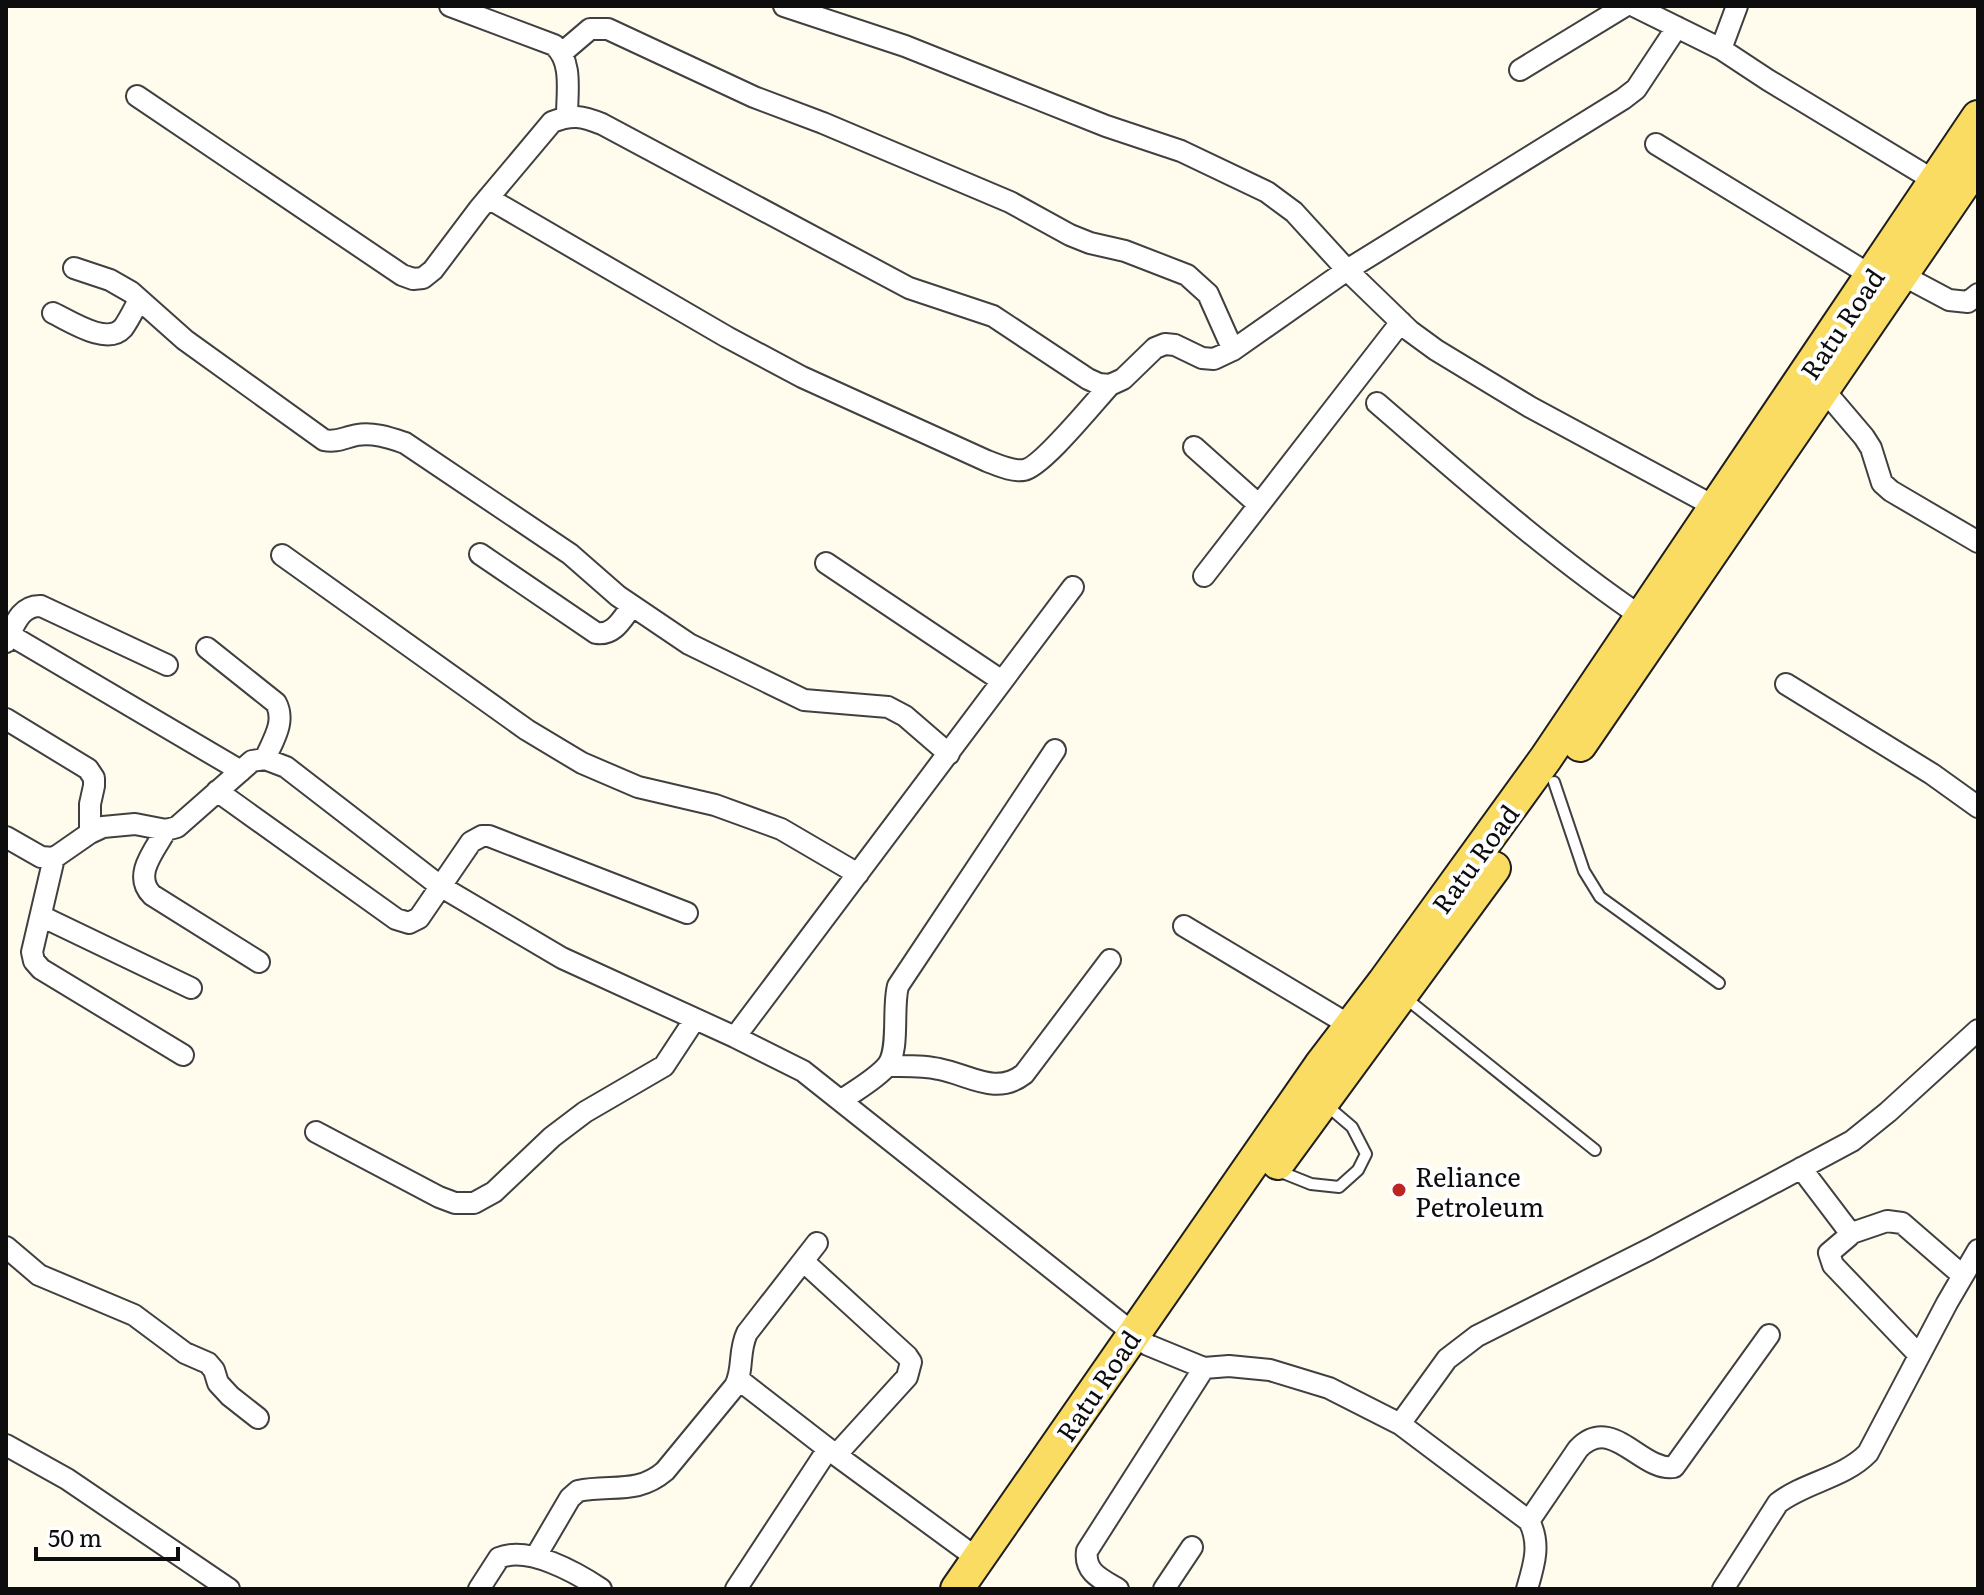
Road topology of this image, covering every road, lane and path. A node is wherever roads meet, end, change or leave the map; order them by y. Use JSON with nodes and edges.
{"nodes":[{"id":1,"x":450,"y":6,"type":"edge"},
{"id":2,"x":784,"y":6,"type":"edge"},
{"id":3,"x":1625,"y":6,"type":"edge"},
{"id":4,"x":1634,"y":6,"type":"edge"},
{"id":5,"x":1737,"y":6,"type":"edge"},
{"id":6,"x":1677,"y":27,"type":"junction"},
{"id":7,"x":1721,"y":49,"type":"junction"},
{"id":8,"x":563,"y":52,"type":"junction"},
{"id":9,"x":1520,"y":70,"type":"dead end"},
{"id":10,"x":137,"y":96,"type":"dead end"},
{"id":11,"x":567,"y":116,"type":"junction"},
{"id":12,"x":1978,"y":117,"type":"edge"},
{"id":13,"x":1656,"y":144,"type":"dead end"},
{"id":14,"x":1978,"y":163,"type":"edge"},
{"id":15,"x":1935,"y":181,"type":"junction"},
{"id":16,"x":488,"y":198,"type":"junction"},
{"id":17,"x":74,"y":268,"type":"dead end"},
{"id":18,"x":1347,"y":270,"type":"junction"},
{"id":19,"x":1887,"y":276,"type":"junction"},
{"id":20,"x":1978,"y":294,"type":"edge"},
{"id":21,"x":139,"y":300,"type":"junction"},
{"id":22,"x":53,"y":313,"type":"dead end"},
{"id":23,"x":1401,"y":322,"type":"junction"},
{"id":24,"x":1233,"y":350,"type":"junction"},
{"id":25,"x":1110,"y":385,"type":"junction"},
{"id":26,"x":1824,"y":390,"type":"junction"},
{"id":27,"x":1377,"y":403,"type":"dead end"},
{"id":28,"x":1194,"y":447,"type":"dead end"},
{"id":29,"x":1259,"y":505,"type":"junction"},
{"id":30,"x":1726,"y":513,"type":"junction"},
{"id":31,"x":1978,"y":542,"type":"edge"},
{"id":32,"x":480,"y":554,"type":"dead end"},
{"id":33,"x":282,"y":555,"type":"dead end"},
{"id":34,"x":826,"y":563,"type":"dead end"},
{"id":35,"x":1204,"y":576,"type":"dead end"},
{"id":36,"x":1073,"y":587,"type":"dead end"},
{"id":37,"x":632,"y":606,"type":"junction"},
{"id":38,"x":1642,"y":617,"type":"junction"},
{"id":39,"x":8,"y":639,"type":"edge"},
{"id":40,"x":207,"y":648,"type":"dead end"},
{"id":41,"x":167,"y":665,"type":"dead end"},
{"id":42,"x":1002,"y":681,"type":"junction"},
{"id":43,"x":1786,"y":684,"type":"dead end"},
{"id":44,"x":6,"y":719,"type":"edge"},
{"id":45,"x":1055,"y":750,"type":"dead end"},
{"id":46,"x":949,"y":754,"type":"junction"},
{"id":47,"x":265,"y":759,"type":"junction"},
{"id":48,"x":241,"y":771,"type":"junction"},
{"id":49,"x":1554,"y":782,"type":"junction"},
{"id":50,"x":217,"y":791,"type":"junction"},
{"id":51,"x":1978,"y":807,"type":"edge"},
{"id":52,"x":166,"y":830,"type":"junction"},
{"id":53,"x":90,"y":833,"type":"junction"},
{"id":54,"x":6,"y":837,"type":"edge"},
{"id":55,"x":54,"y":858,"type":"junction"},
{"id":56,"x":858,"y":874,"type":"junction"},
{"id":57,"x":440,"y":886,"type":"junction"},
{"id":58,"x":687,"y":913,"type":"dead end"},
{"id":59,"x":41,"y":916,"type":"junction"},
{"id":60,"x":1184,"y":926,"type":"dead end"},
{"id":61,"x":1110,"y":960,"type":"dead end"},
{"id":62,"x":259,"y":962,"type":"dead end"},
{"id":63,"x":1719,"y":983,"type":"dead end"},
{"id":64,"x":191,"y":988,"type":"dead end"},
{"id":65,"x":1402,"y":995,"type":"junction"},
{"id":66,"x":695,"y":1019,"type":"junction"},
{"id":67,"x":1351,"y":1026,"type":"junction"},
{"id":68,"x":1978,"y":1030,"type":"edge"},
{"id":69,"x":735,"y":1037,"type":"junction"},
{"id":70,"x":183,"y":1055,"type":"dead end"},
{"id":71,"x":887,"y":1066,"type":"junction"},
{"id":72,"x":1314,"y":1094,"type":"junction"},
{"id":73,"x":842,"y":1100,"type":"junction"},
{"id":74,"x":316,"y":1132,"type":"dead end"},
{"id":75,"x":1595,"y":1150,"type":"dead end"},
{"id":76,"x":1264,"y":1163,"type":"junction"},
{"id":77,"x":1801,"y":1168,"type":"junction"},
{"id":78,"x":1849,"y":1234,"type":"junction"},
{"id":79,"x":817,"y":1243,"type":"dead end"},
{"id":80,"x":6,"y":1247,"type":"edge"},
{"id":81,"x":1978,"y":1250,"type":"edge"},
{"id":82,"x":803,"y":1261,"type":"junction"},
{"id":83,"x":1962,"y":1275,"type":"junction"},
{"id":84,"x":1769,"y":1335,"type":"dead end"},
{"id":85,"x":1140,"y":1339,"type":"junction"},
{"id":86,"x":1919,"y":1355,"type":"junction"},
{"id":87,"x":1204,"y":1368,"type":"junction"},
{"id":88,"x":738,"y":1379,"type":"junction"},
{"id":89,"x":258,"y":1418,"type":"dead end"},
{"id":90,"x":1400,"y":1424,"type":"junction"},
{"id":91,"x":6,"y":1445,"type":"edge"},
{"id":92,"x":832,"y":1452,"type":"junction"},
{"id":93,"x":1529,"y":1521,"type":"junction"},
{"id":94,"x":1192,"y":1547,"type":"dead end"},
{"id":95,"x":536,"y":1556,"type":"junction"},
{"id":96,"x":980,"y":1574,"type":"edge"},
{"id":97,"x":229,"y":1589,"type":"edge"},
{"id":98,"x":479,"y":1589,"type":"edge"},
{"id":99,"x":601,"y":1589,"type":"edge"},
{"id":100,"x":736,"y":1589,"type":"edge"},
{"id":101,"x":957,"y":1589,"type":"edge"},
{"id":102,"x":1118,"y":1589,"type":"edge"},
{"id":103,"x":1164,"y":1589,"type":"edge"},
{"id":104,"x":1527,"y":1589,"type":"edge"},
{"id":105,"x":1723,"y":1589,"type":"edge"}],
"edges":[{"from":1,"to":8,"type":"street"},
{"from":2,"to":18,"type":"street"},
{"from":3,"to":9,"type":"street"},
{"from":4,"to":6,"type":"street"},
{"from":5,"to":7,"type":"street"},
{"from":6,"to":7,"type":"street"},
{"from":6,"to":18,"type":"street"},
{"from":7,"to":15,"type":"street"},
{"from":8,"to":11,"type":"street"},
{"from":8,"to":24,"type":"street"},
{"from":10,"to":16,"type":"street"},
{"from":11,"to":16,"type":"street"},
{"from":11,"to":25,"type":"street"},
{"from":12,"to":15,"type":"main road","name":"Ratu Road"},
{"from":13,"to":19,"type":"street"},
{"from":14,"to":19,"type":"main road","name":"Ratu Road"},
{"from":15,"to":19,"type":"main road","name":"Ratu Road"},
{"from":16,"to":25,"type":"street"},
{"from":17,"to":21,"type":"street"},
{"from":18,"to":23,"type":"street"},
{"from":18,"to":24,"type":"street"},
{"from":19,"to":20,"type":"street"},
{"from":19,"to":26,"type":"main road","name":"Ratu Road"},
{"from":19,"to":30,"type":"main road","name":"Ratu Road"},
{"from":21,"to":22,"type":"street"},
{"from":21,"to":37,"type":"street"},
{"from":23,"to":29,"type":"street"},
{"from":23,"to":30,"type":"street"},
{"from":24,"to":25,"type":"street"},
{"from":26,"to":30,"type":"main road","name":"Ratu Road"},
{"from":26,"to":31,"type":"street"},
{"from":27,"to":38,"type":"street"},
{"from":28,"to":29,"type":"street"},
{"from":29,"to":35,"type":"street"},
{"from":30,"to":38,"type":"main road","name":"Ratu Road"},
{"from":30,"to":49,"type":"main road","name":"Ratu Road"},
{"from":32,"to":37,"type":"street"},
{"from":33,"to":56,"type":"street"},
{"from":34,"to":42,"type":"street"},
{"from":36,"to":42,"type":"street"},
{"from":37,"to":46,"type":"street"},
{"from":38,"to":67,"type":"main road","name":"Ratu Road"},
{"from":39,"to":41,"type":"street"},
{"from":39,"to":48,"type":"street"},
{"from":40,"to":47,"type":"street"},
{"from":42,"to":46,"type":"street"},
{"from":43,"to":51,"type":"street"},
{"from":44,"to":53,"type":"street"},
{"from":45,"to":71,"type":"street"},
{"from":46,"to":56,"type":"street"},
{"from":47,"to":48,"type":"street"},
{"from":47,"to":57,"type":"street"},
{"from":48,"to":50,"type":"street"},
{"from":49,"to":63,"type":"lane"},
{"from":49,"to":65,"type":"main road","name":"Ratu Road"},
{"from":50,"to":52,"type":"street"},
{"from":50,"to":57,"type":"street"},
{"from":52,"to":53,"type":"street"},
{"from":52,"to":62,"type":"street"},
{"from":53,"to":55,"type":"street"},
{"from":54,"to":55,"type":"street"},
{"from":55,"to":59,"type":"street"},
{"from":56,"to":69,"type":"street"},
{"from":57,"to":58,"type":"street"},
{"from":57,"to":66,"type":"street"},
{"from":59,"to":64,"type":"street"},
{"from":59,"to":70,"type":"street"},
{"from":60,"to":67,"type":"street"},
{"from":61,"to":71,"type":"street"},
{"from":65,"to":72,"type":"main road","name":"Ratu Road"},
{"from":65,"to":75,"type":"lane"},
{"from":66,"to":69,"type":"street"},
{"from":66,"to":74,"type":"street"},
{"from":67,"to":72,"type":"main road","name":"Ratu Road"},
{"from":68,"to":77,"type":"street"},
{"from":69,"to":73,"type":"street"},
{"from":71,"to":73,"type":"street"},
{"from":72,"to":76,"type":"main road","name":"Ratu Road"},
{"from":72,"to":76,"type":"lane"},
{"from":73,"to":85,"type":"street"},
{"from":76,"to":85,"type":"main road","name":"Ratu Road"},
{"from":77,"to":78,"type":"street"},
{"from":77,"to":90,"type":"street"},
{"from":78,"to":83,"type":"street"},
{"from":78,"to":86,"type":"street"},
{"from":79,"to":82,"type":"street"},
{"from":80,"to":89,"type":"street"},
{"from":81,"to":83,"type":"street"},
{"from":82,"to":88,"type":"street"},
{"from":82,"to":92,"type":"street"},
{"from":83,"to":86,"type":"street"},
{"from":84,"to":93,"type":"street"},
{"from":85,"to":87,"type":"street"},
{"from":85,"to":96,"type":"main road","name":"Ratu Road"},
{"from":86,"to":105,"type":"street"},
{"from":87,"to":90,"type":"street"},
{"from":87,"to":102,"type":"street"},
{"from":88,"to":92,"type":"street"},
{"from":88,"to":95,"type":"street"},
{"from":90,"to":93,"type":"street"},
{"from":91,"to":97,"type":"street"},
{"from":92,"to":96,"type":"street"},
{"from":92,"to":100,"type":"street"},
{"from":93,"to":104,"type":"street"},
{"from":94,"to":103,"type":"street"},
{"from":95,"to":98,"type":"street"},
{"from":95,"to":99,"type":"street"},
{"from":96,"to":101,"type":"main road","name":"Ratu Road"}]}
